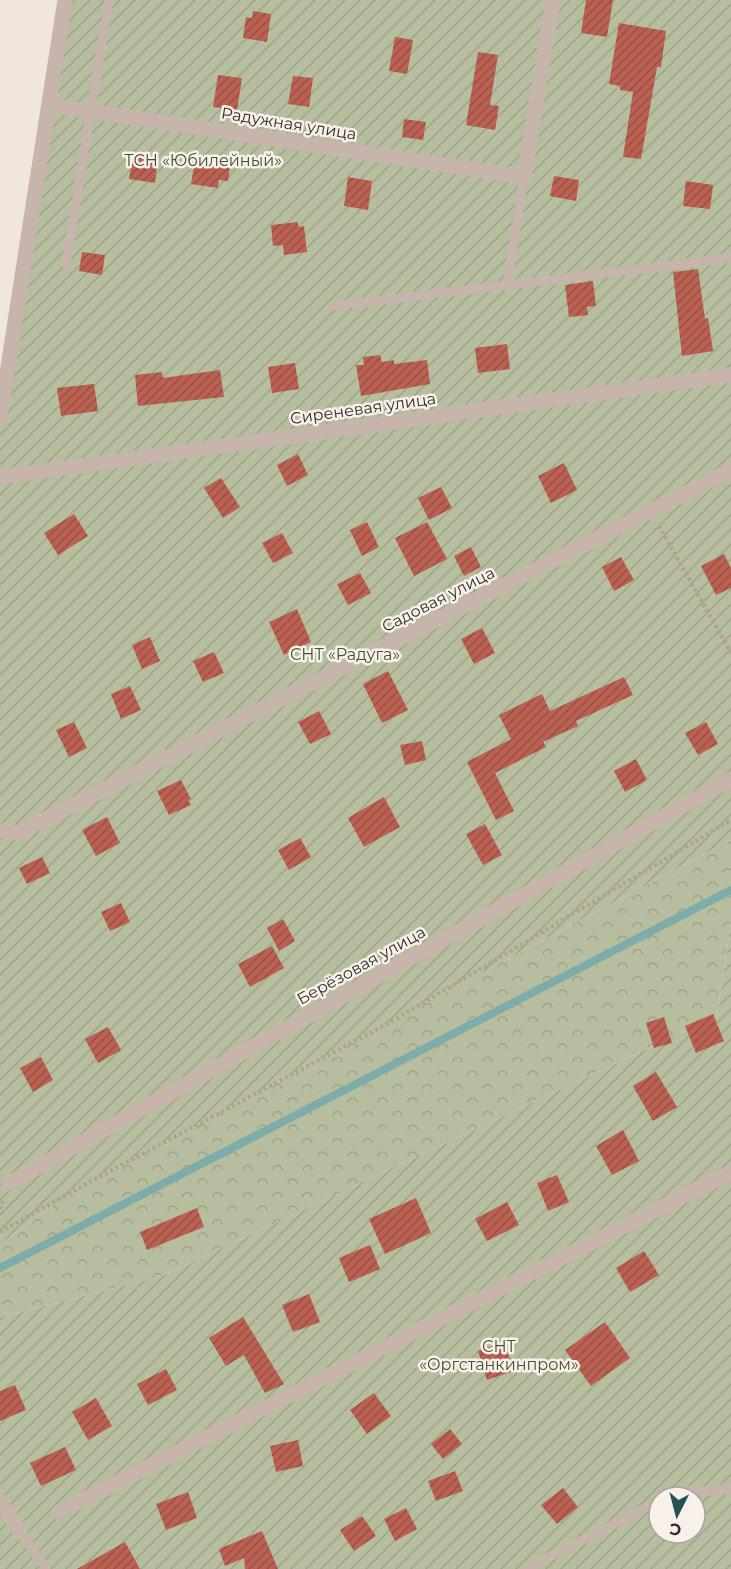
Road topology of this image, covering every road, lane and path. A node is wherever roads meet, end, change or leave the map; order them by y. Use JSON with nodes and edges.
{"nodes":[{"id":1,"x":65,"y":0,"type":"edge"},
{"id":2,"x":108,"y":0,"type":"edge"},
{"id":3,"x":553,"y":0,"type":"edge"},
{"id":4,"x":49,"y":105,"type":"junction"},
{"id":5,"x":91,"y":111,"type":"junction"},
{"id":6,"x":524,"y":177,"type":"junction"},
{"id":7,"x":731,"y":258,"type":"edge"},
{"id":8,"x":66,"y":264,"type":"dead end"},
{"id":9,"x":507,"y":285,"type":"junction"},
{"id":10,"x":332,"y":306,"type":"dead end"},
{"id":11,"x":731,"y":375,"type":"edge"},
{"id":12,"x":0,"y":417,"type":"edge"},
{"id":13,"x":731,"y":470,"type":"edge"},
{"id":14,"x":0,"y":477,"type":"edge"},
{"id":15,"x":651,"y":511,"type":"junction"},
{"id":16,"x":731,"y":653,"type":"edge"},
{"id":17,"x":731,"y":779,"type":"edge"},
{"id":18,"x":731,"y":820,"type":"edge"},
{"id":19,"x":0,"y":831,"type":"edge"},
{"id":20,"x":731,"y":1172,"type":"edge"},
{"id":21,"x":9,"y":1183,"type":"dead end"},
{"id":22,"x":0,"y":1232,"type":"edge"},
{"id":23,"x":731,"y":1490,"type":"edge"},
{"id":24,"x":707,"y":1491,"type":"edge"},
{"id":25,"x":0,"y":1501,"type":"edge"},
{"id":26,"x":647,"y":1507,"type":"edge"},
{"id":27,"x":58,"y":1512,"type":"dead end"},
{"id":28,"x":20,"y":1531,"type":"joint"},
{"id":29,"x":46,"y":1569,"type":"edge"},
{"id":30,"x":526,"y":1569,"type":"edge"}],
"edges":[{"from":1,"to":4,"type":"street"},
{"from":2,"to":5,"type":"lane"},
{"from":3,"to":6,"type":"street"},
{"from":4,"to":5,"type":"street","name":"Радужная улица"},
{"from":4,"to":12,"type":"street"},
{"from":5,"to":6,"type":"street","name":"Радужная улица"},
{"from":5,"to":8,"type":"lane"},
{"from":6,"to":9,"type":"lane"},
{"from":7,"to":9,"type":"lane"},
{"from":9,"to":10,"type":"lane"},
{"from":11,"to":14,"type":"street","name":"Сиреневая улица"},
{"from":13,"to":15,"type":"street","name":"Садовая улица"},
{"from":15,"to":16,"type":"path"},
{"from":15,"to":19,"type":"street","name":"Садовая улица"},
{"from":17,"to":21,"type":"street","name":"Берёзовая улица"},
{"from":18,"to":22,"type":"path"},
{"from":20,"to":27,"type":"street"},
{"from":23,"to":24,"type":"lane"},
{"from":25,"to":28,"type":"street"},
{"from":26,"to":30,"type":"lane"},
{"from":28,"to":29,"type":"lane"}]}
